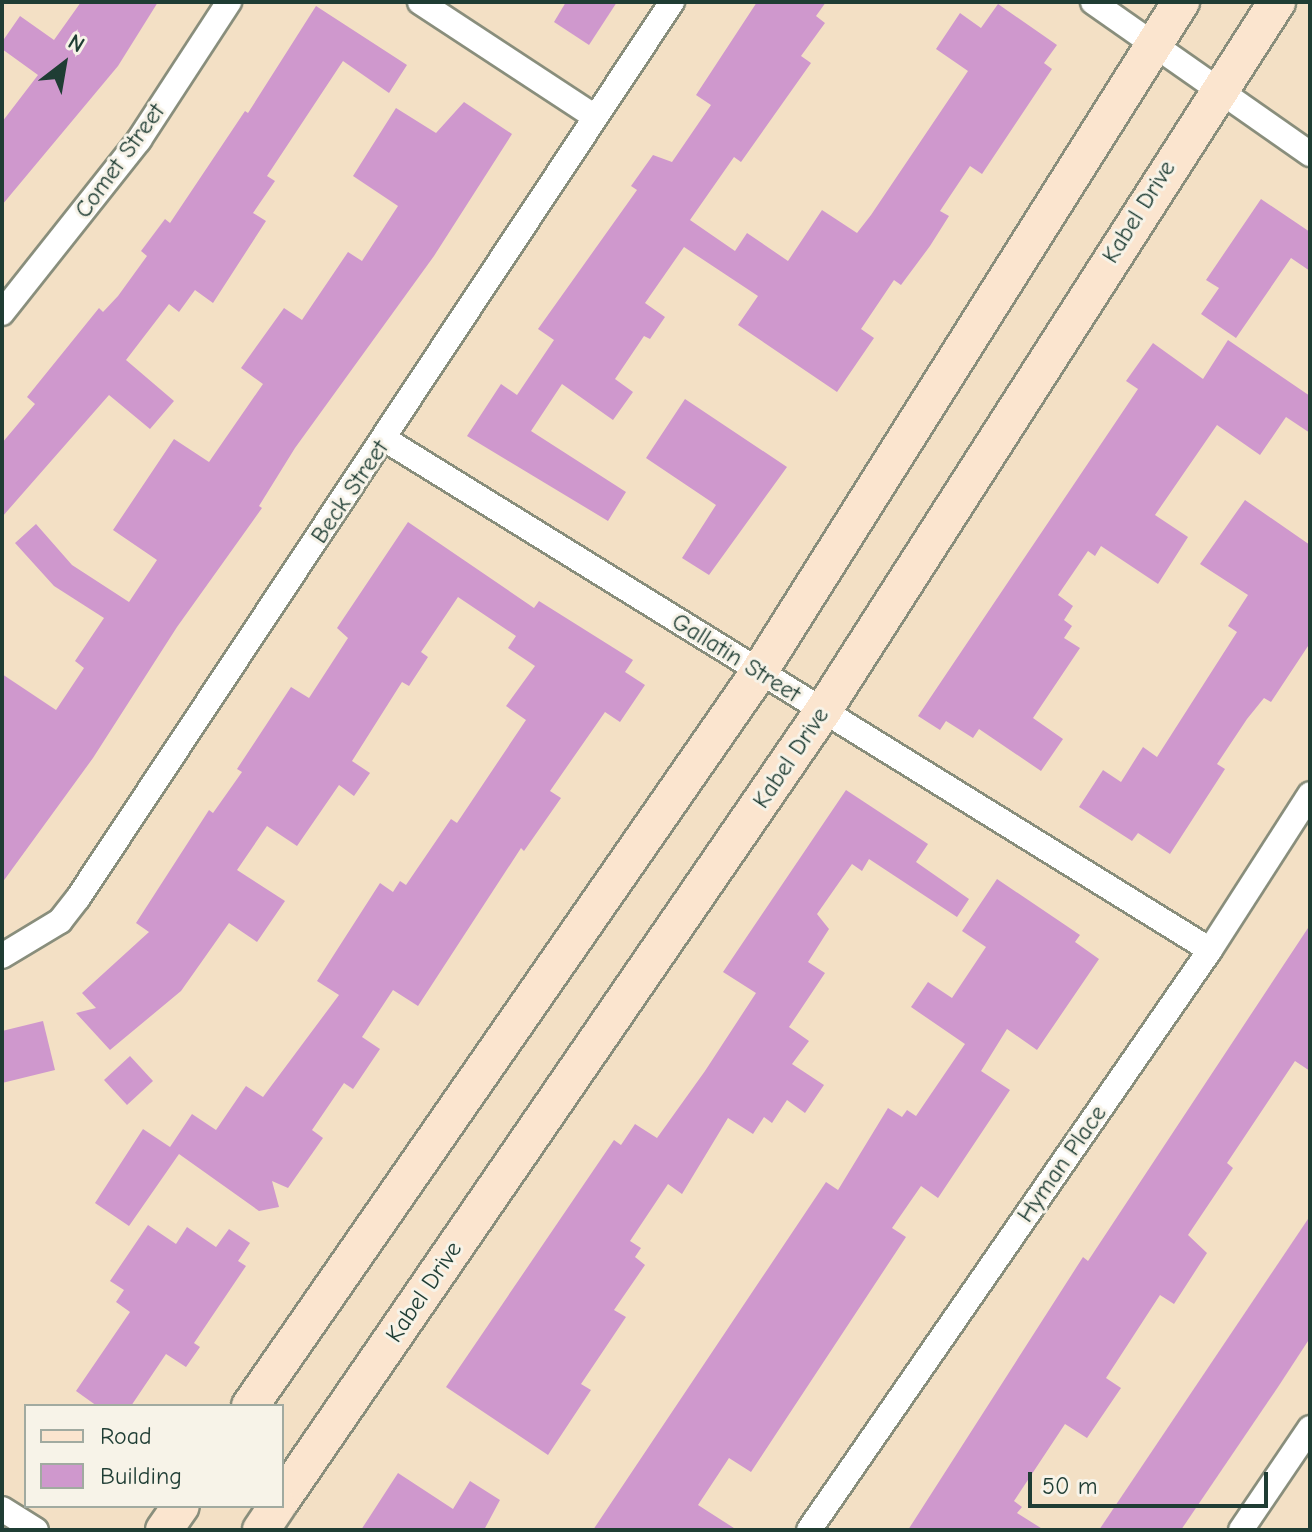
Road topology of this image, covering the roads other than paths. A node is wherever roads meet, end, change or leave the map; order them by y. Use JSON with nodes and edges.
{"nodes":[{"id":1,"x":229,"y":2,"type":"edge"},
{"id":2,"x":420,"y":2,"type":"edge"},
{"id":3,"x":672,"y":2,"type":"edge"},
{"id":4,"x":1093,"y":2,"type":"edge"},
{"id":5,"x":1181,"y":2,"type":"edge"},
{"id":6,"x":1277,"y":2,"type":"edge"},
{"id":7,"x":1153,"y":42,"type":"junction"},
{"id":8,"x":1218,"y":89,"type":"junction"},
{"id":9,"x":595,"y":117,"type":"junction"},
{"id":10,"x":1310,"y":154,"type":"edge"},
{"id":11,"x":2,"y":313,"type":"edge"},
{"id":12,"x":386,"y":440,"type":"junction"},
{"id":13,"x":759,"y":672,"type":"junction"},
{"id":14,"x":823,"y":711,"type":"junction"},
{"id":15,"x":1310,"y":794,"type":"edge"},
{"id":16,"x":1210,"y":950,"type":"junction"},
{"id":17,"x":2,"y":956,"type":"edge"},
{"id":18,"x":251,"y":1404,"type":"edge"},
{"id":19,"x":1310,"y":1428,"type":"edge"},
{"id":20,"x":284,"y":1496,"type":"edge"},
{"id":21,"x":180,"y":1508,"type":"edge"},
{"id":22,"x":276,"y":1508,"type":"edge"},
{"id":23,"x":2,"y":1509,"type":"edge"},
{"id":24,"x":36,"y":1530,"type":"edge"},
{"id":25,"x":164,"y":1530,"type":"edge"},
{"id":26,"x":261,"y":1530,"type":"edge"},
{"id":27,"x":809,"y":1530,"type":"edge"},
{"id":28,"x":1241,"y":1530,"type":"edge"}],
"edges":[{"from":1,"to":11,"type":"street","name":"Comet Street"},
{"from":2,"to":9,"type":"street"},
{"from":3,"to":9,"type":"street","name":"Beck Street"},
{"from":4,"to":7,"type":"street"},
{"from":5,"to":7,"type":"street"},
{"from":6,"to":8,"type":"street","name":"Kabel Drive"},
{"from":7,"to":8,"type":"street"},
{"from":7,"to":13,"type":"street"},
{"from":8,"to":10,"type":"street"},
{"from":8,"to":14,"type":"street","name":"Kabel Drive"},
{"from":9,"to":12,"type":"street","name":"Beck Street"},
{"from":12,"to":13,"type":"street","name":"Gallatin Street"},
{"from":12,"to":17,"type":"street","name":"Beck Street"},
{"from":13,"to":14,"type":"street","name":"Gallatin Street"},
{"from":13,"to":18,"type":"street"},
{"from":14,"to":16,"type":"street","name":"Gallatin Street"},
{"from":14,"to":20,"type":"street","name":"Kabel Drive"},
{"from":15,"to":16,"type":"street","name":"Hyman Place"},
{"from":16,"to":27,"type":"street","name":"Hyman Place"},
{"from":19,"to":28,"type":"street"},
{"from":21,"to":25,"type":"street"},
{"from":22,"to":26,"type":"street"},
{"from":23,"to":24,"type":"street"}]}
